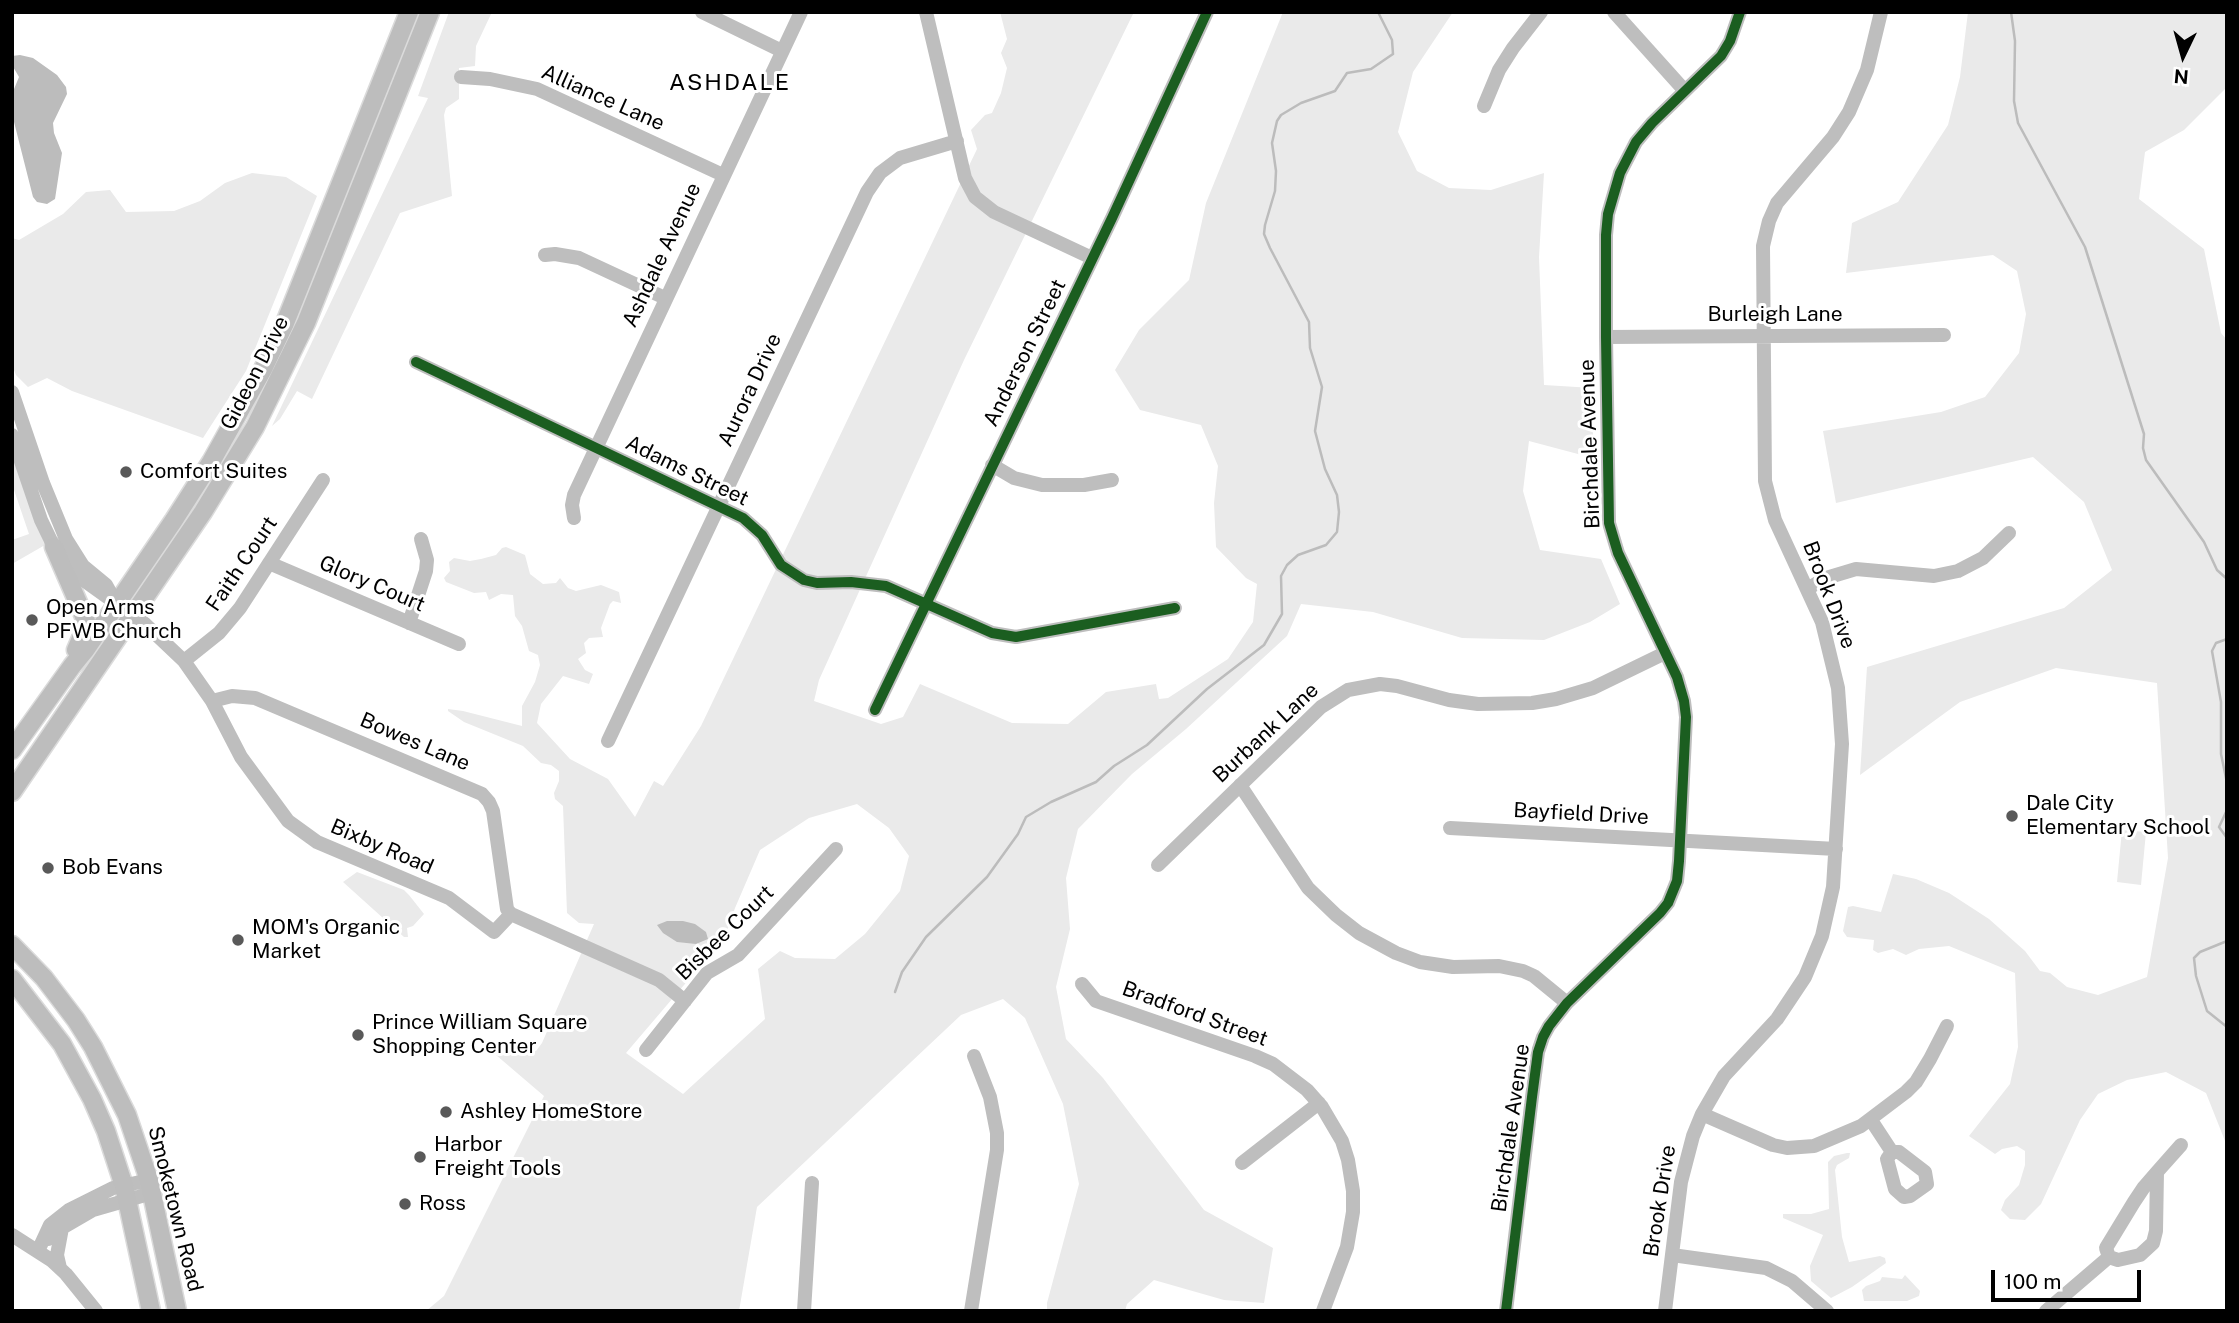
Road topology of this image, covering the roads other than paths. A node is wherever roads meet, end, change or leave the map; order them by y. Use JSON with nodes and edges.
{"nodes":[{"id":1,"x":409,"y":12,"type":"edge"},
{"id":2,"x":430,"y":12,"type":"edge"},
{"id":3,"x":702,"y":12,"type":"edge"},
{"id":4,"x":801,"y":12,"type":"edge"},
{"id":5,"x":926,"y":12,"type":"edge"},
{"id":6,"x":1207,"y":12,"type":"edge"},
{"id":7,"x":1541,"y":12,"type":"edge"},
{"id":8,"x":1614,"y":12,"type":"edge"},
{"id":9,"x":1740,"y":12,"type":"edge"},
{"id":10,"x":1881,"y":12,"type":"edge"},
{"id":11,"x":782,"y":51,"type":"junction"},
{"id":12,"x":461,"y":78,"type":"dead end"},
{"id":13,"x":1685,"y":91,"type":"junction"},
{"id":14,"x":1484,"y":106,"type":"dead end"},
{"id":15,"x":957,"y":141,"type":"junction"},
{"id":16,"x":723,"y":175,"type":"junction"},
{"id":17,"x":341,"y":186,"type":"junction"},
{"id":18,"x":359,"y":192,"type":"junction"},
{"id":19,"x":545,"y":255,"type":"dead end"},
{"id":20,"x":1092,"y":258,"type":"junction"},
{"id":21,"x":665,"y":298,"type":"junction"},
{"id":22,"x":1944,"y":335,"type":"dead end"},
{"id":23,"x":1763,"y":336,"type":"junction"},
{"id":24,"x":1606,"y":337,"type":"junction"},
{"id":25,"x":416,"y":362,"type":"dead end"},
{"id":26,"x":14,"y":400,"type":"edge"},
{"id":27,"x":12,"y":435,"type":"edge"},
{"id":28,"x":595,"y":447,"type":"junction"},
{"id":29,"x":992,"y":465,"type":"junction"},
{"id":30,"x":323,"y":480,"type":"dead end"},
{"id":31,"x":1112,"y":480,"type":"dead end"},
{"id":32,"x":719,"y":506,"type":"junction"},
{"id":33,"x":574,"y":517,"type":"dead end"},
{"id":34,"x":2009,"y":533,"type":"dead end"},
{"id":35,"x":421,"y":539,"type":"dead end"},
{"id":36,"x":54,"y":547,"type":"junction"},
{"id":37,"x":269,"y":563,"type":"junction"},
{"id":38,"x":1807,"y":589,"type":"junction"},
{"id":39,"x":926,"y":603,"type":"junction"},
{"id":40,"x":117,"y":604,"type":"junction"},
{"id":41,"x":1175,"y":608,"type":"dead end"},
{"id":42,"x":132,"y":615,"type":"junction"},
{"id":43,"x":409,"y":623,"type":"junction"},
{"id":44,"x":459,"y":644,"type":"dead end"},
{"id":45,"x":1665,"y":653,"type":"junction"},
{"id":46,"x":184,"y":661,"type":"junction"},
{"id":47,"x":72,"y":666,"type":"junction"},
{"id":48,"x":212,"y":701,"type":"junction"},
{"id":49,"x":875,"y":710,"type":"dead end"},
{"id":50,"x":608,"y":741,"type":"dead end"},
{"id":51,"x":12,"y":750,"type":"edge"},
{"id":52,"x":1240,"y":785,"type":"junction"},
{"id":53,"x":12,"y":792,"type":"edge"},
{"id":54,"x":1450,"y":828,"type":"dead end"},
{"id":55,"x":1680,"y":841,"type":"junction"},
{"id":56,"x":836,"y":849,"type":"dead end"},
{"id":57,"x":1836,"y":849,"type":"junction"},
{"id":58,"x":1158,"y":865,"type":"dead end"},
{"id":59,"x":510,"y":914,"type":"junction"},
{"id":60,"x":12,"y":945,"type":"edge"},
{"id":61,"x":12,"y":979,"type":"edge"},
{"id":62,"x":1082,"y":984,"type":"dead end"},
{"id":63,"x":685,"y":1001,"type":"junction"},
{"id":64,"x":1567,"y":1003,"type":"junction"},
{"id":65,"x":1947,"y":1026,"type":"dead end"},
{"id":66,"x":646,"y":1050,"type":"dead end"},
{"id":67,"x":974,"y":1056,"type":"dead end"},
{"id":68,"x":1319,"y":1103,"type":"junction"},
{"id":69,"x":1702,"y":1114,"type":"junction"},
{"id":70,"x":1871,"y":1120,"type":"junction"},
{"id":71,"x":2181,"y":1145,"type":"dead end"},
{"id":72,"x":1892,"y":1152,"type":"dead end"},
{"id":73,"x":1242,"y":1164,"type":"dead end"},
{"id":74,"x":2157,"y":1172,"type":"junction"},
{"id":75,"x":812,"y":1183,"type":"dead end"},
{"id":76,"x":150,"y":1187,"type":"junction"},
{"id":77,"x":126,"y":1192,"type":"junction"},
{"id":78,"x":56,"y":1226,"type":"junction"},
{"id":79,"x":12,"y":1234,"type":"edge"},
{"id":80,"x":38,"y":1251,"type":"junction"},
{"id":81,"x":1672,"y":1255,"type":"junction"},
{"id":82,"x":2109,"y":1257,"type":"junction"},
{"id":83,"x":60,"y":1268,"type":"junction"},
{"id":84,"x":96,"y":1311,"type":"edge"},
{"id":85,"x":152,"y":1311,"type":"edge"},
{"id":86,"x":177,"y":1311,"type":"edge"},
{"id":87,"x":804,"y":1311,"type":"edge"},
{"id":88,"x":971,"y":1311,"type":"edge"},
{"id":89,"x":1323,"y":1311,"type":"edge"},
{"id":90,"x":1506,"y":1311,"type":"edge"},
{"id":91,"x":1665,"y":1311,"type":"edge"},
{"id":92,"x":1827,"y":1311,"type":"edge"},
{"id":93,"x":2046,"y":1311,"type":"edge"}],
"edges":[{"from":1,"to":17,"type":"main road","name":"Gideon Drive"},
{"from":2,"to":18,"type":"main road","name":"Gideon Drive"},
{"from":3,"to":11,"type":"street"},
{"from":4,"to":11,"type":"street","name":"Ashdale Avenue"},
{"from":5,"to":15,"type":"street"},
{"from":6,"to":20,"type":"street","name":"Anderson Street"},
{"from":7,"to":14,"type":"street"},
{"from":8,"to":13,"type":"street"},
{"from":9,"to":13,"type":"street","name":"Birchdale Avenue"},
{"from":10,"to":23,"type":"street","name":"Brook Drive"},
{"from":11,"to":16,"type":"street","name":"Ashdale Avenue"},
{"from":12,"to":16,"type":"street","name":"Alliance Lane"},
{"from":13,"to":24,"type":"street","name":"Birchdale Avenue"},
{"from":15,"to":20,"type":"street"},
{"from":15,"to":32,"type":"street","name":"Aurora Drive"},
{"from":16,"to":21,"type":"street","name":"Ashdale Avenue"},
{"from":17,"to":18,"type":"main road"},
{"from":17,"to":40,"type":"main road","name":"Gideon Drive"},
{"from":18,"to":42,"type":"main road","name":"Gideon Drive"},
{"from":19,"to":21,"type":"street"},
{"from":20,"to":29,"type":"street","name":"Anderson Street"},
{"from":21,"to":28,"type":"street","name":"Ashdale Avenue"},
{"from":22,"to":23,"type":"street","name":"Burleigh Lane"},
{"from":23,"to":24,"type":"street","name":"Burleigh Lane"},
{"from":23,"to":38,"type":"street","name":"Brook Drive"},
{"from":24,"to":45,"type":"street","name":"Birchdale Avenue"},
{"from":25,"to":28,"type":"street","name":"Adams Street"},
{"from":26,"to":40,"type":"street"},
{"from":27,"to":36,"type":"street","name":"Bixby Road"},
{"from":28,"to":32,"type":"street","name":"Adams Street"},
{"from":28,"to":33,"type":"street","name":"Ashdale Avenue"},
{"from":29,"to":31,"type":"street"},
{"from":29,"to":39,"type":"street","name":"Anderson Street"},
{"from":30,"to":37,"type":"street","name":"Faith Court"},
{"from":32,"to":39,"type":"street","name":"Adams Street"},
{"from":32,"to":50,"type":"street","name":"Aurora Drive"},
{"from":34,"to":38,"type":"street"},
{"from":35,"to":43,"type":"street"},
{"from":36,"to":40,"type":"street","name":"Bixby Road"},
{"from":36,"to":47,"type":"main road"},
{"from":37,"to":43,"type":"street","name":"Glory Court"},
{"from":37,"to":46,"type":"street","name":"Faith Court"},
{"from":38,"to":57,"type":"street","name":"Brook Drive"},
{"from":39,"to":41,"type":"street","name":"Adams Street"},
{"from":39,"to":49,"type":"street","name":"Anderson Street"},
{"from":40,"to":42,"type":"street","name":"Bixby Road"},
{"from":40,"to":47,"type":"main road","name":"Gideon Drive"},
{"from":42,"to":46,"type":"street","name":"Bixby Road"},
{"from":42,"to":53,"type":"main road","name":"Gideon Drive"},
{"from":43,"to":44,"type":"street","name":"Glory Court"},
{"from":45,"to":52,"type":"street","name":"Burbank Lane"},
{"from":45,"to":55,"type":"street","name":"Birchdale Avenue"},
{"from":46,"to":48,"type":"street","name":"Bixby Road"},
{"from":47,"to":51,"type":"main road","name":"Gideon Drive"},
{"from":48,"to":59,"type":"street","name":"Bixby Road"},
{"from":48,"to":59,"type":"street","name":"Bowes Lane"},
{"from":52,"to":58,"type":"street","name":"Burbank Lane"},
{"from":52,"to":64,"type":"street"},
{"from":54,"to":55,"type":"street","name":"Bayfield Drive"},
{"from":55,"to":57,"type":"street","name":"Bayfield Drive"},
{"from":55,"to":64,"type":"street","name":"Birchdale Avenue"},
{"from":56,"to":63,"type":"street","name":"Bisbee Court"},
{"from":57,"to":69,"type":"street","name":"Brook Drive"},
{"from":59,"to":63,"type":"street"},
{"from":60,"to":76,"type":"main road","name":"Smoketown Road"},
{"from":61,"to":77,"type":"main road","name":"Smoketown Road"},
{"from":62,"to":68,"type":"street","name":"Bradford Street"},
{"from":63,"to":66,"type":"street","name":"Bisbee Court"},
{"from":64,"to":90,"type":"street","name":"Birchdale Avenue"},
{"from":65,"to":70,"type":"street"},
{"from":67,"to":88,"type":"street"},
{"from":68,"to":73,"type":"street"},
{"from":68,"to":89,"type":"street","name":"Bradford Street"},
{"from":69,"to":70,"type":"street"},
{"from":69,"to":81,"type":"street","name":"Brook Drive"},
{"from":70,"to":72,"type":"street"},
{"from":71,"to":74,"type":"street"},
{"from":74,"to":82,"type":"street"},
{"from":74,"to":82,"type":"street"},
{"from":75,"to":87,"type":"street"},
{"from":76,"to":77,"type":"street"},
{"from":76,"to":86,"type":"main road","name":"Smoketown Road"},
{"from":77,"to":78,"type":"street"},
{"from":77,"to":85,"type":"main road","name":"Smoketown Road"},
{"from":78,"to":79,"type":"street"},
{"from":78,"to":80,"type":"street"},
{"from":78,"to":83,"type":"street"},
{"from":79,"to":80,"type":"street"},
{"from":80,"to":83,"type":"street"},
{"from":81,"to":91,"type":"street","name":"Brook Drive"},
{"from":81,"to":92,"type":"street"},
{"from":82,"to":93,"type":"street"},
{"from":83,"to":84,"type":"street"}]}
